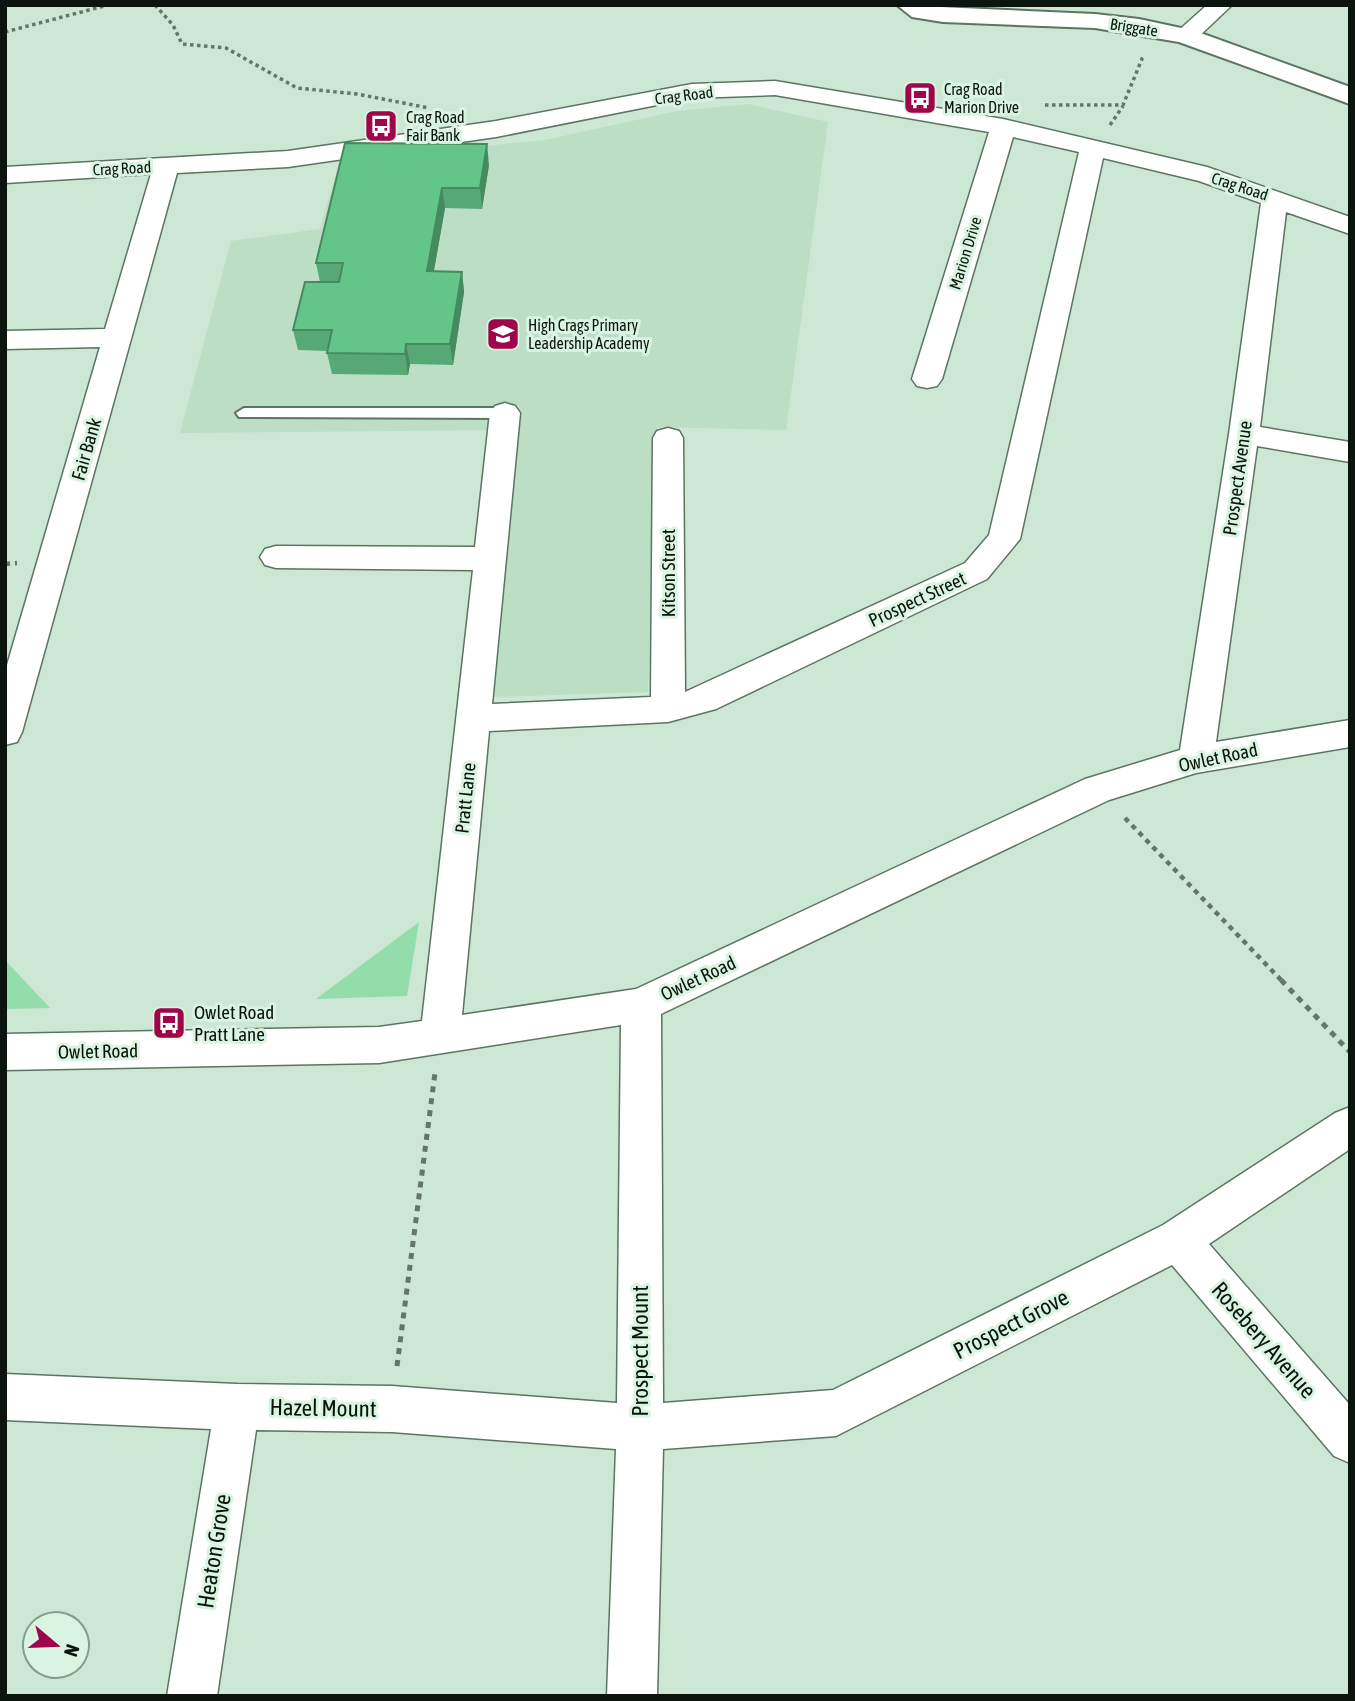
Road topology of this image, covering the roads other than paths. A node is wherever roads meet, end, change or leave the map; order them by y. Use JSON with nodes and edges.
{"nodes":[{"id":1,"x":909,"y":5,"type":"edge"},
{"id":2,"x":1221,"y":5,"type":"edge"},
{"id":3,"x":1186,"y":36,"type":"junction"},
{"id":4,"x":1350,"y":96,"type":"edge"},
{"id":5,"x":1003,"y":127,"type":"junction"},
{"id":6,"x":1093,"y":148,"type":"junction"},
{"id":7,"x":166,"y":166,"type":"junction"},
{"id":8,"x":5,"y":175,"type":"edge"},
{"id":9,"x":1275,"y":198,"type":"junction"},
{"id":10,"x":1350,"y":226,"type":"edge"},
{"id":11,"x":117,"y":338,"type":"junction"},
{"id":12,"x":5,"y":340,"type":"edge"},
{"id":13,"x":927,"y":380,"type":"dead end"},
{"id":14,"x":244,"y":412,"type":"dead end"},
{"id":15,"x":505,"y":413,"type":"joint"},
{"id":16,"x":1244,"y":434,"type":"junction"},
{"id":17,"x":668,"y":438,"type":"dead end"},
{"id":18,"x":1350,"y":452,"type":"edge"},
{"id":19,"x":276,"y":557,"type":"dead end"},
{"id":20,"x":490,"y":559,"type":"junction"},
{"id":21,"x":668,"y":709,"type":"junction"},
{"id":22,"x":474,"y":718,"type":"junction"},
{"id":23,"x":5,"y":732,"type":"edge"},
{"id":24,"x":1350,"y":733,"type":"edge"},
{"id":25,"x":1196,"y":759,"type":"junction"},
{"id":26,"x":641,"y":1005,"type":"junction"},
{"id":27,"x":440,"y":1037,"type":"junction"},
{"id":28,"x":5,"y":1052,"type":"edge"},
{"id":29,"x":1350,"y":1126,"type":"edge"},
{"id":30,"x":1178,"y":1240,"type":"junction"},
{"id":31,"x":5,"y":1397,"type":"edge"},
{"id":32,"x":237,"y":1407,"type":"junction"},
{"id":33,"x":639,"y":1428,"type":"junction"},
{"id":34,"x":1350,"y":1440,"type":"edge"},
{"id":35,"x":192,"y":1696,"type":"edge"},
{"id":36,"x":632,"y":1696,"type":"edge"}],
"edges":[{"from":1,"to":3,"type":"main road","name":"Briggate"},
{"from":2,"to":3,"type":"street"},
{"from":3,"to":4,"type":"main road","name":"Briggate"},
{"from":5,"to":6,"type":"street","name":"Crag Road"},
{"from":5,"to":7,"type":"street","name":"Crag Road"},
{"from":5,"to":13,"type":"street","name":"Marion Drive"},
{"from":6,"to":9,"type":"street","name":"Crag Road"},
{"from":6,"to":21,"type":"street","name":"Prospect Street"},
{"from":7,"to":8,"type":"street","name":"Crag Road"},
{"from":7,"to":11,"type":"street","name":"Fair Bank"},
{"from":9,"to":10,"type":"street","name":"Crag Road"},
{"from":9,"to":16,"type":"street","name":"Prospect Avenue"},
{"from":11,"to":12,"type":"street"},
{"from":11,"to":23,"type":"street","name":"Fair Bank"},
{"from":14,"to":15,"type":"lane"},
{"from":15,"to":20,"type":"street","name":"Pratt Lane"},
{"from":16,"to":18,"type":"street"},
{"from":16,"to":25,"type":"street","name":"Prospect Avenue"},
{"from":17,"to":21,"type":"street","name":"Kitson Street"},
{"from":19,"to":20,"type":"street"},
{"from":20,"to":22,"type":"street","name":"Pratt Lane"},
{"from":21,"to":22,"type":"street","name":"Prospect Street"},
{"from":22,"to":27,"type":"street","name":"Pratt Lane"},
{"from":24,"to":25,"type":"street","name":"Owlet Road"},
{"from":25,"to":26,"type":"street","name":"Owlet Road"},
{"from":26,"to":27,"type":"street","name":"Owlet Road"},
{"from":26,"to":33,"type":"street","name":"Prospect Mount"},
{"from":27,"to":28,"type":"street","name":"Owlet Road"},
{"from":29,"to":30,"type":"street","name":"Prospect Grove"},
{"from":30,"to":33,"type":"street","name":"Prospect Grove"},
{"from":30,"to":34,"type":"street","name":"Rosebery Avenue"},
{"from":31,"to":32,"type":"street","name":"Hazel Mount"},
{"from":32,"to":33,"type":"street","name":"Hazel Mount"},
{"from":32,"to":35,"type":"street","name":"Heaton Grove"},
{"from":33,"to":36,"type":"street","name":"Prospect Mount"}]}
